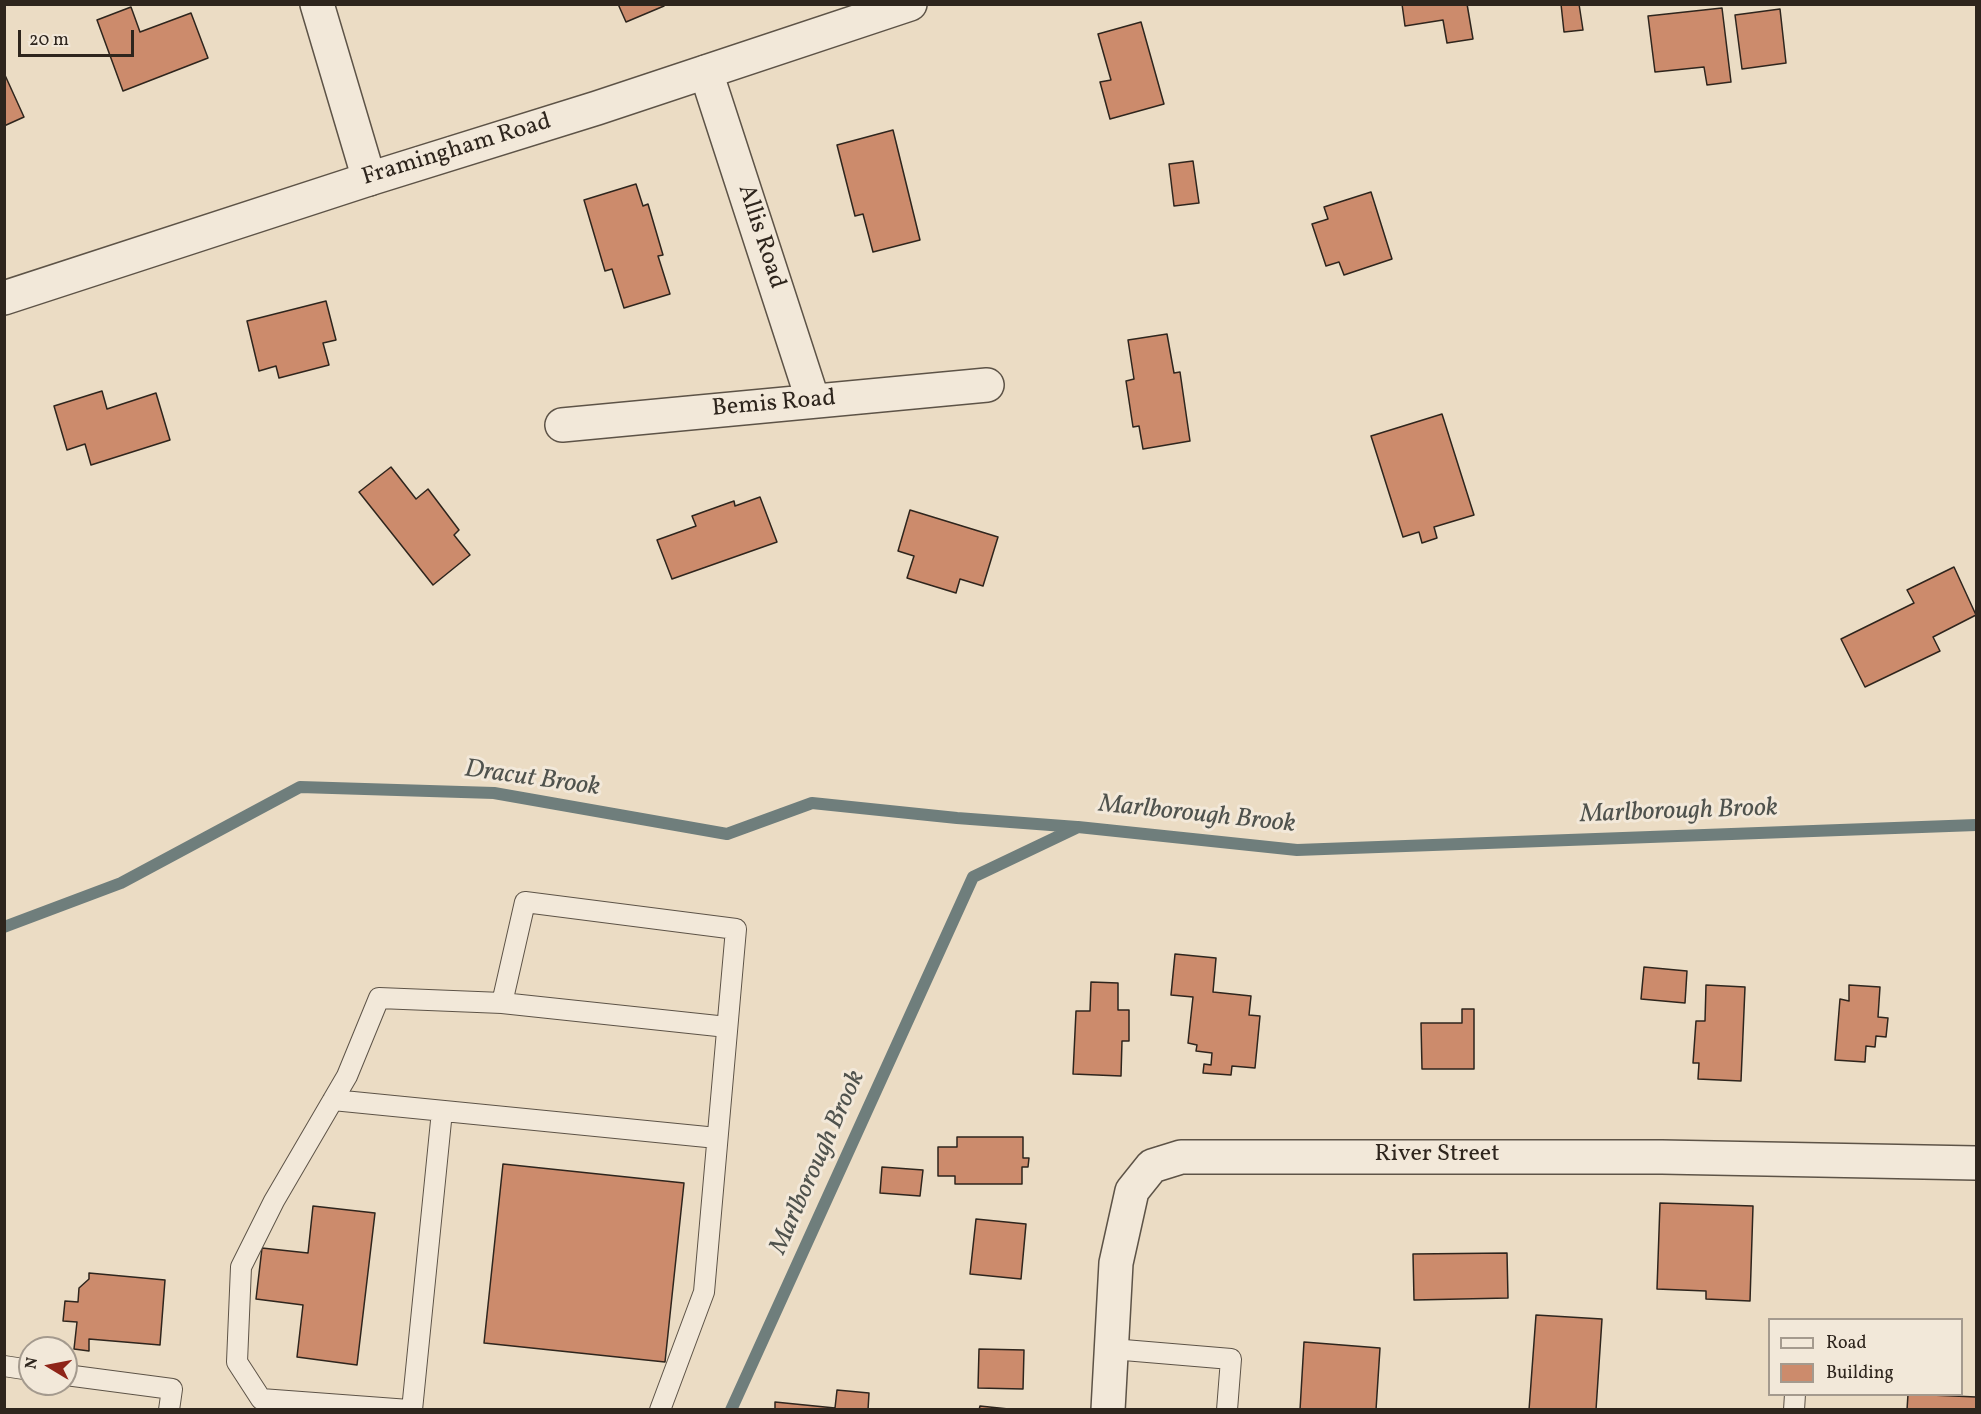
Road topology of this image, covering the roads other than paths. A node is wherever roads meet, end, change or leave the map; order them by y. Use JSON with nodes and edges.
{"nodes":[{"id":1,"x":317,"y":4,"type":"edge"},
{"id":2,"x":910,"y":4,"type":"edge"},
{"id":3,"x":706,"y":72,"type":"junction"},
{"id":4,"x":369,"y":179,"type":"junction"},
{"id":5,"x":4,"y":298,"type":"edge"},
{"id":6,"x":987,"y":385,"type":"dead end"},
{"id":7,"x":813,"y":401,"type":"junction"},
{"id":8,"x":562,"y":425,"type":"dead end"},
{"id":9,"x":502,"y":1003,"type":"junction"},
{"id":10,"x":727,"y":1027,"type":"junction"},
{"id":11,"x":333,"y":1100,"type":"junction"},
{"id":12,"x":442,"y":1111,"type":"junction"},
{"id":13,"x":717,"y":1138,"type":"junction"},
{"id":14,"x":1977,"y":1163,"type":"edge"},
{"id":15,"x":1112,"y":1349,"type":"junction"},
{"id":16,"x":78,"y":1377,"type":"edge"},
{"id":17,"x":169,"y":1410,"type":"edge"},
{"id":18,"x":410,"y":1410,"type":"edge"},
{"id":19,"x":660,"y":1410,"type":"edge"},
{"id":20,"x":1108,"y":1410,"type":"edge"},
{"id":21,"x":1227,"y":1410,"type":"edge"}],
"edges":[{"from":1,"to":4,"type":"street"},
{"from":2,"to":3,"type":"street","name":"Framingham Road"},
{"from":3,"to":4,"type":"street","name":"Framingham Road"},
{"from":3,"to":7,"type":"street","name":"Allis Road"},
{"from":4,"to":5,"type":"street","name":"Framingham Road"},
{"from":6,"to":7,"type":"street","name":"Bemis Road"},
{"from":7,"to":8,"type":"street","name":"Bemis Road"},
{"from":9,"to":10,"type":"lane"},
{"from":9,"to":10,"type":"lane"},
{"from":9,"to":11,"type":"lane"},
{"from":10,"to":13,"type":"lane"},
{"from":11,"to":12,"type":"lane"},
{"from":11,"to":18,"type":"lane"},
{"from":12,"to":13,"type":"lane"},
{"from":12,"to":18,"type":"lane"},
{"from":13,"to":19,"type":"lane"},
{"from":14,"to":15,"type":"street","name":"River Street"},
{"from":15,"to":20,"type":"street","name":"River Street"},
{"from":15,"to":21,"type":"lane"},
{"from":16,"to":17,"type":"lane"}]}
